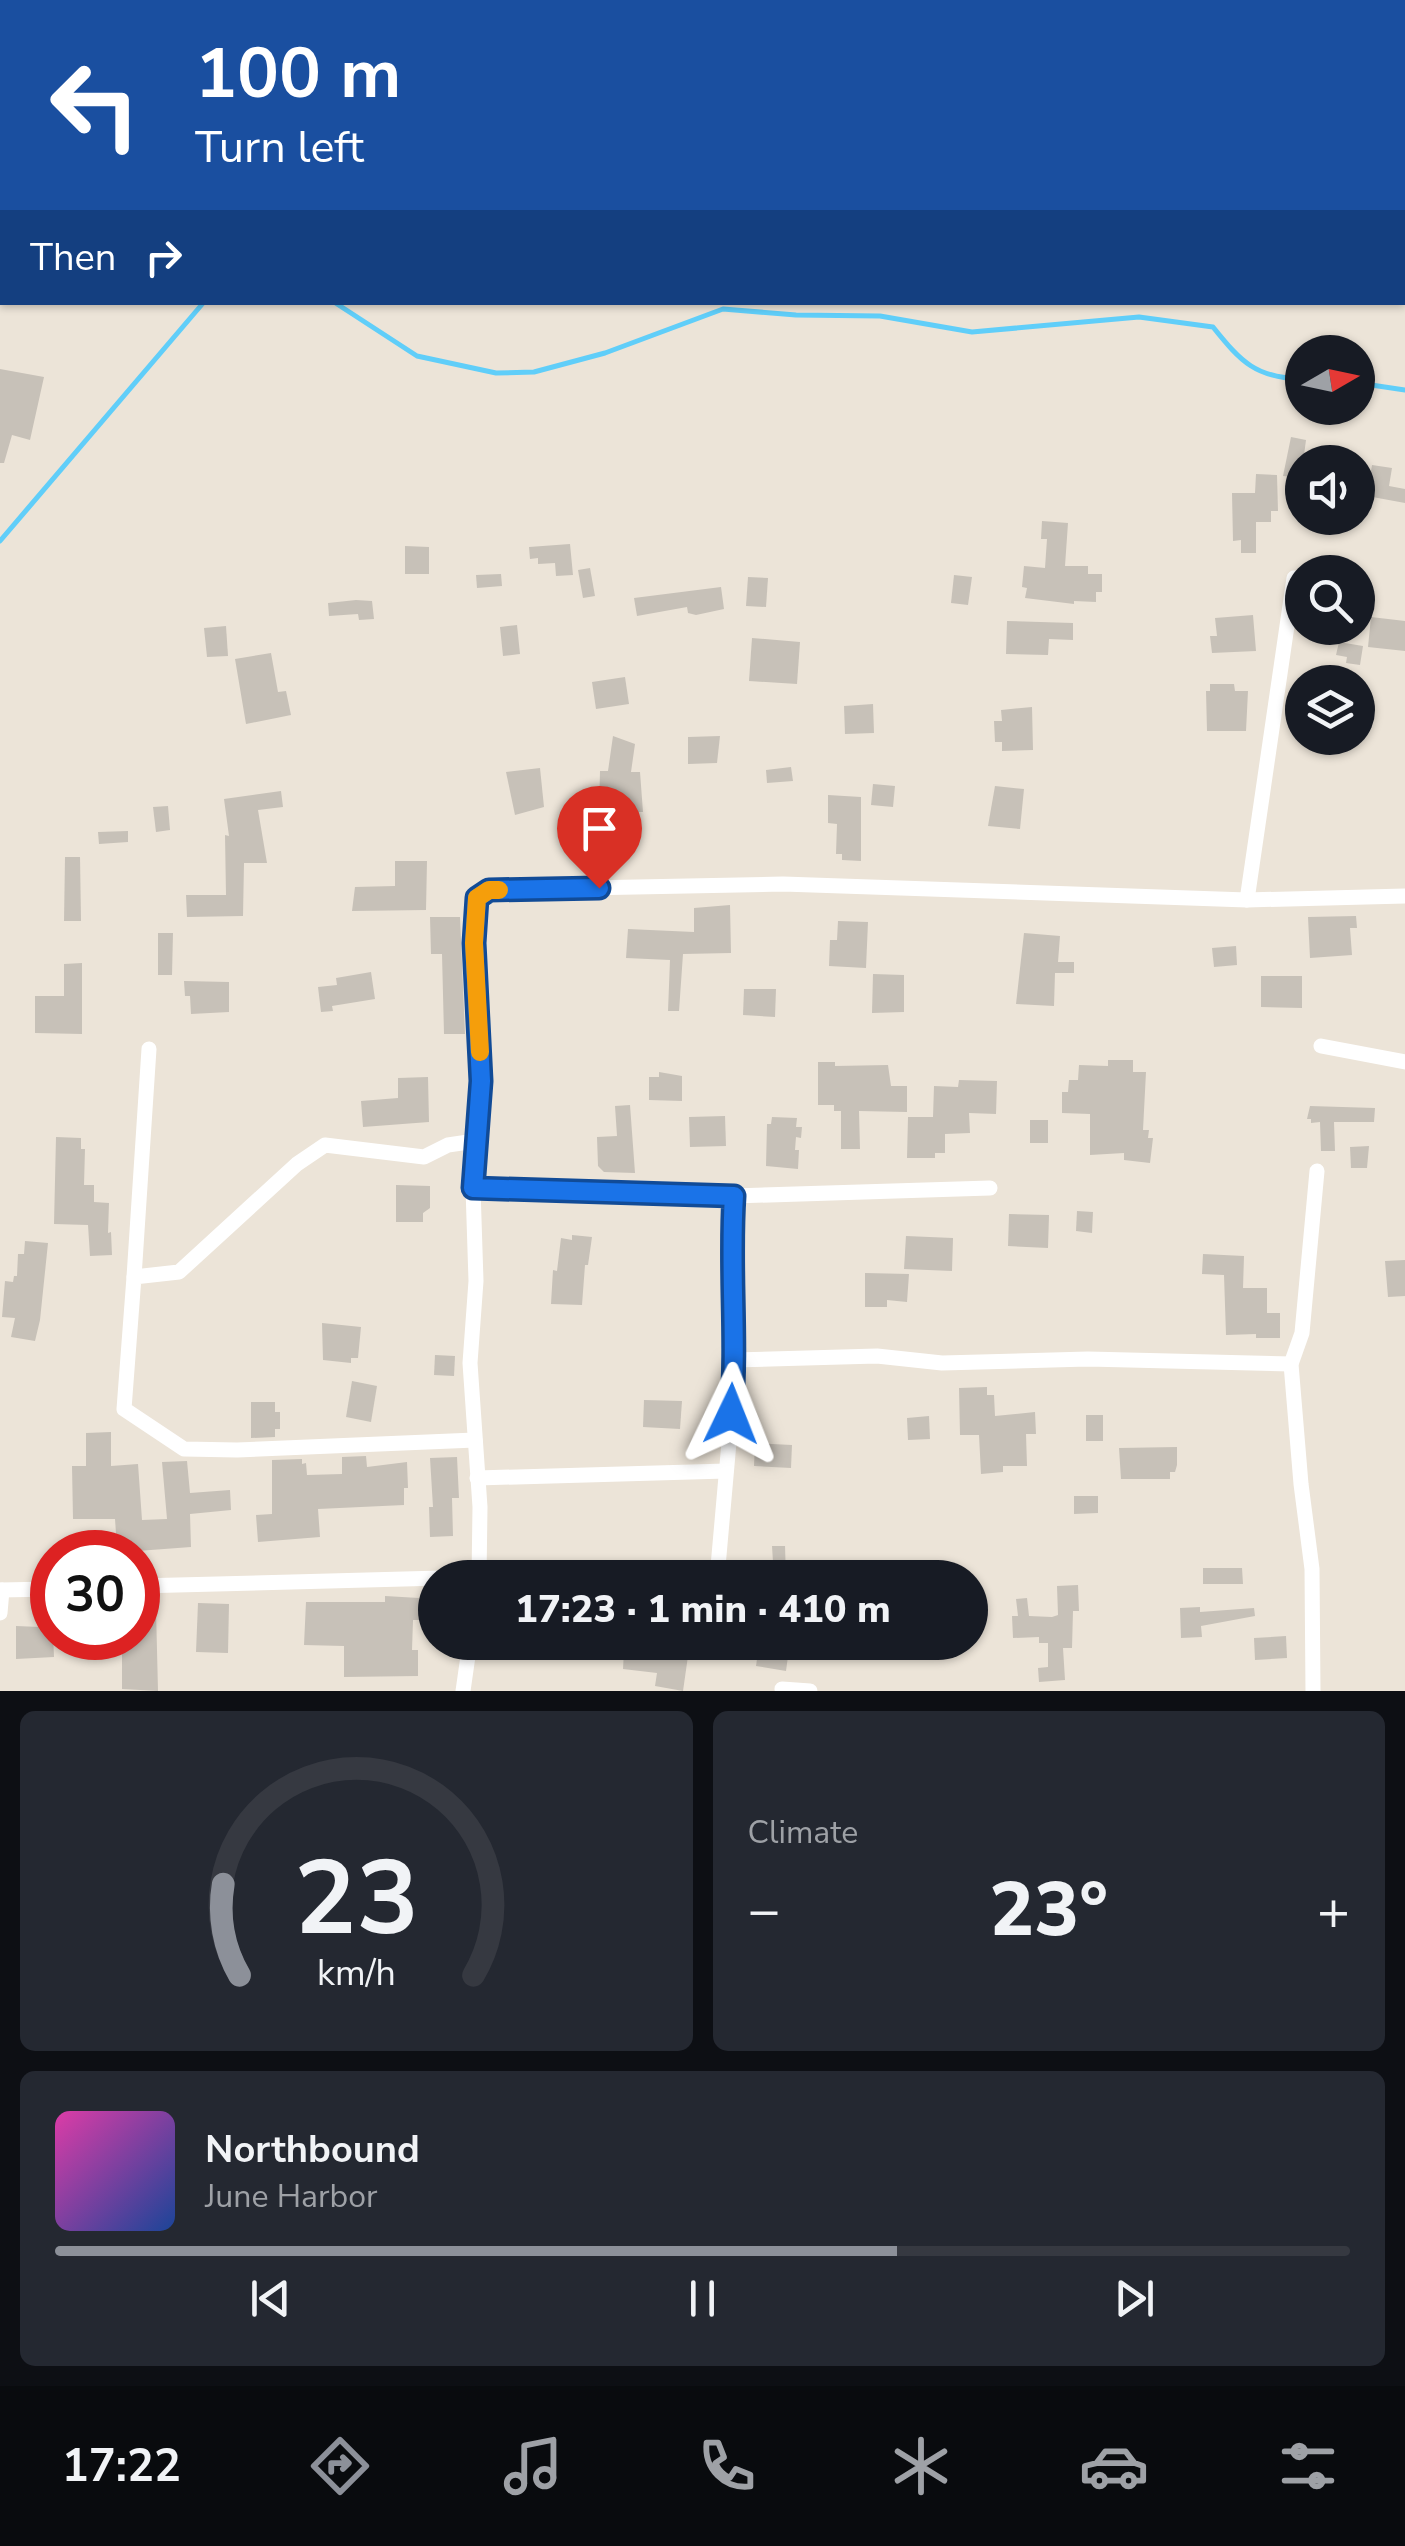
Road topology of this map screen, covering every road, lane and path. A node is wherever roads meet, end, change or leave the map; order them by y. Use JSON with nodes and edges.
{"nodes":[{"id":1,"x":1285,"y":640,"type":"edge"},
{"id":2,"x":1405,"y":896,"type":"edge"},
{"id":3,"x":1247,"y":900,"type":"junction"},
{"id":4,"x":1321,"y":1046,"type":"dead end"},
{"id":5,"x":149,"y":1049,"type":"dead end"},
{"id":6,"x":1405,"y":1062,"type":"edge"},
{"id":7,"x":475,"y":1142,"type":"junction"},
{"id":8,"x":1318,"y":1171,"type":"dead end"},
{"id":9,"x":473,"y":1188,"type":"junction"},
{"id":10,"x":990,"y":1188,"type":"dead end"},
{"id":11,"x":734,"y":1196,"type":"junction"},
{"id":12,"x":134,"y":1277,"type":"junction"},
{"id":13,"x":733,"y":1360,"type":"junction"},
{"id":14,"x":1291,"y":1364,"type":"junction"},
{"id":15,"x":475,"y":1440,"type":"junction"},
{"id":16,"x":726,"y":1471,"type":"junction"},
{"id":17,"x":478,"y":1478,"type":"junction"},
{"id":18,"x":479,"y":1560,"type":"edge"},
{"id":19,"x":718,"y":1560,"type":"edge"},
{"id":20,"x":418,"y":1578,"type":"edge"},
{"id":21,"x":160,"y":1585,"type":"edge"},
{"id":22,"x":30,"y":1589,"type":"edge"},
{"id":23,"x":1,"y":1590,"type":"edge"},
{"id":24,"x":0,"y":1613,"type":"edge"},
{"id":25,"x":467,"y":1660,"type":"edge"},
{"id":26,"x":782,"y":1689,"type":"edge"},
{"id":27,"x":463,"y":1691,"type":"edge"},
{"id":28,"x":810,"y":1691,"type":"edge"},
{"id":29,"x":1313,"y":1691,"type":"edge"}],
"edges":[{"from":1,"to":3,"type":"street"},
{"from":2,"to":3,"type":"street"},
{"from":3,"to":7,"type":"street"},
{"from":4,"to":6,"type":"street"},
{"from":5,"to":12,"type":"street"},
{"from":7,"to":9,"type":"street"},
{"from":7,"to":12,"type":"street"},
{"from":8,"to":14,"type":"street"},
{"from":9,"to":11,"type":"street"},
{"from":9,"to":15,"type":"street"},
{"from":10,"to":11,"type":"street"},
{"from":11,"to":13,"type":"street"},
{"from":12,"to":15,"type":"street"},
{"from":13,"to":14,"type":"street"},
{"from":13,"to":16,"type":"street"},
{"from":14,"to":29,"type":"street"},
{"from":15,"to":17,"type":"street"},
{"from":16,"to":17,"type":"street"},
{"from":16,"to":19,"type":"street"},
{"from":17,"to":18,"type":"street"},
{"from":20,"to":21,"type":"street"},
{"from":22,"to":23,"type":"street"},
{"from":23,"to":24,"type":"street"},
{"from":25,"to":27,"type":"street"},
{"from":26,"to":28,"type":"street"}]}
